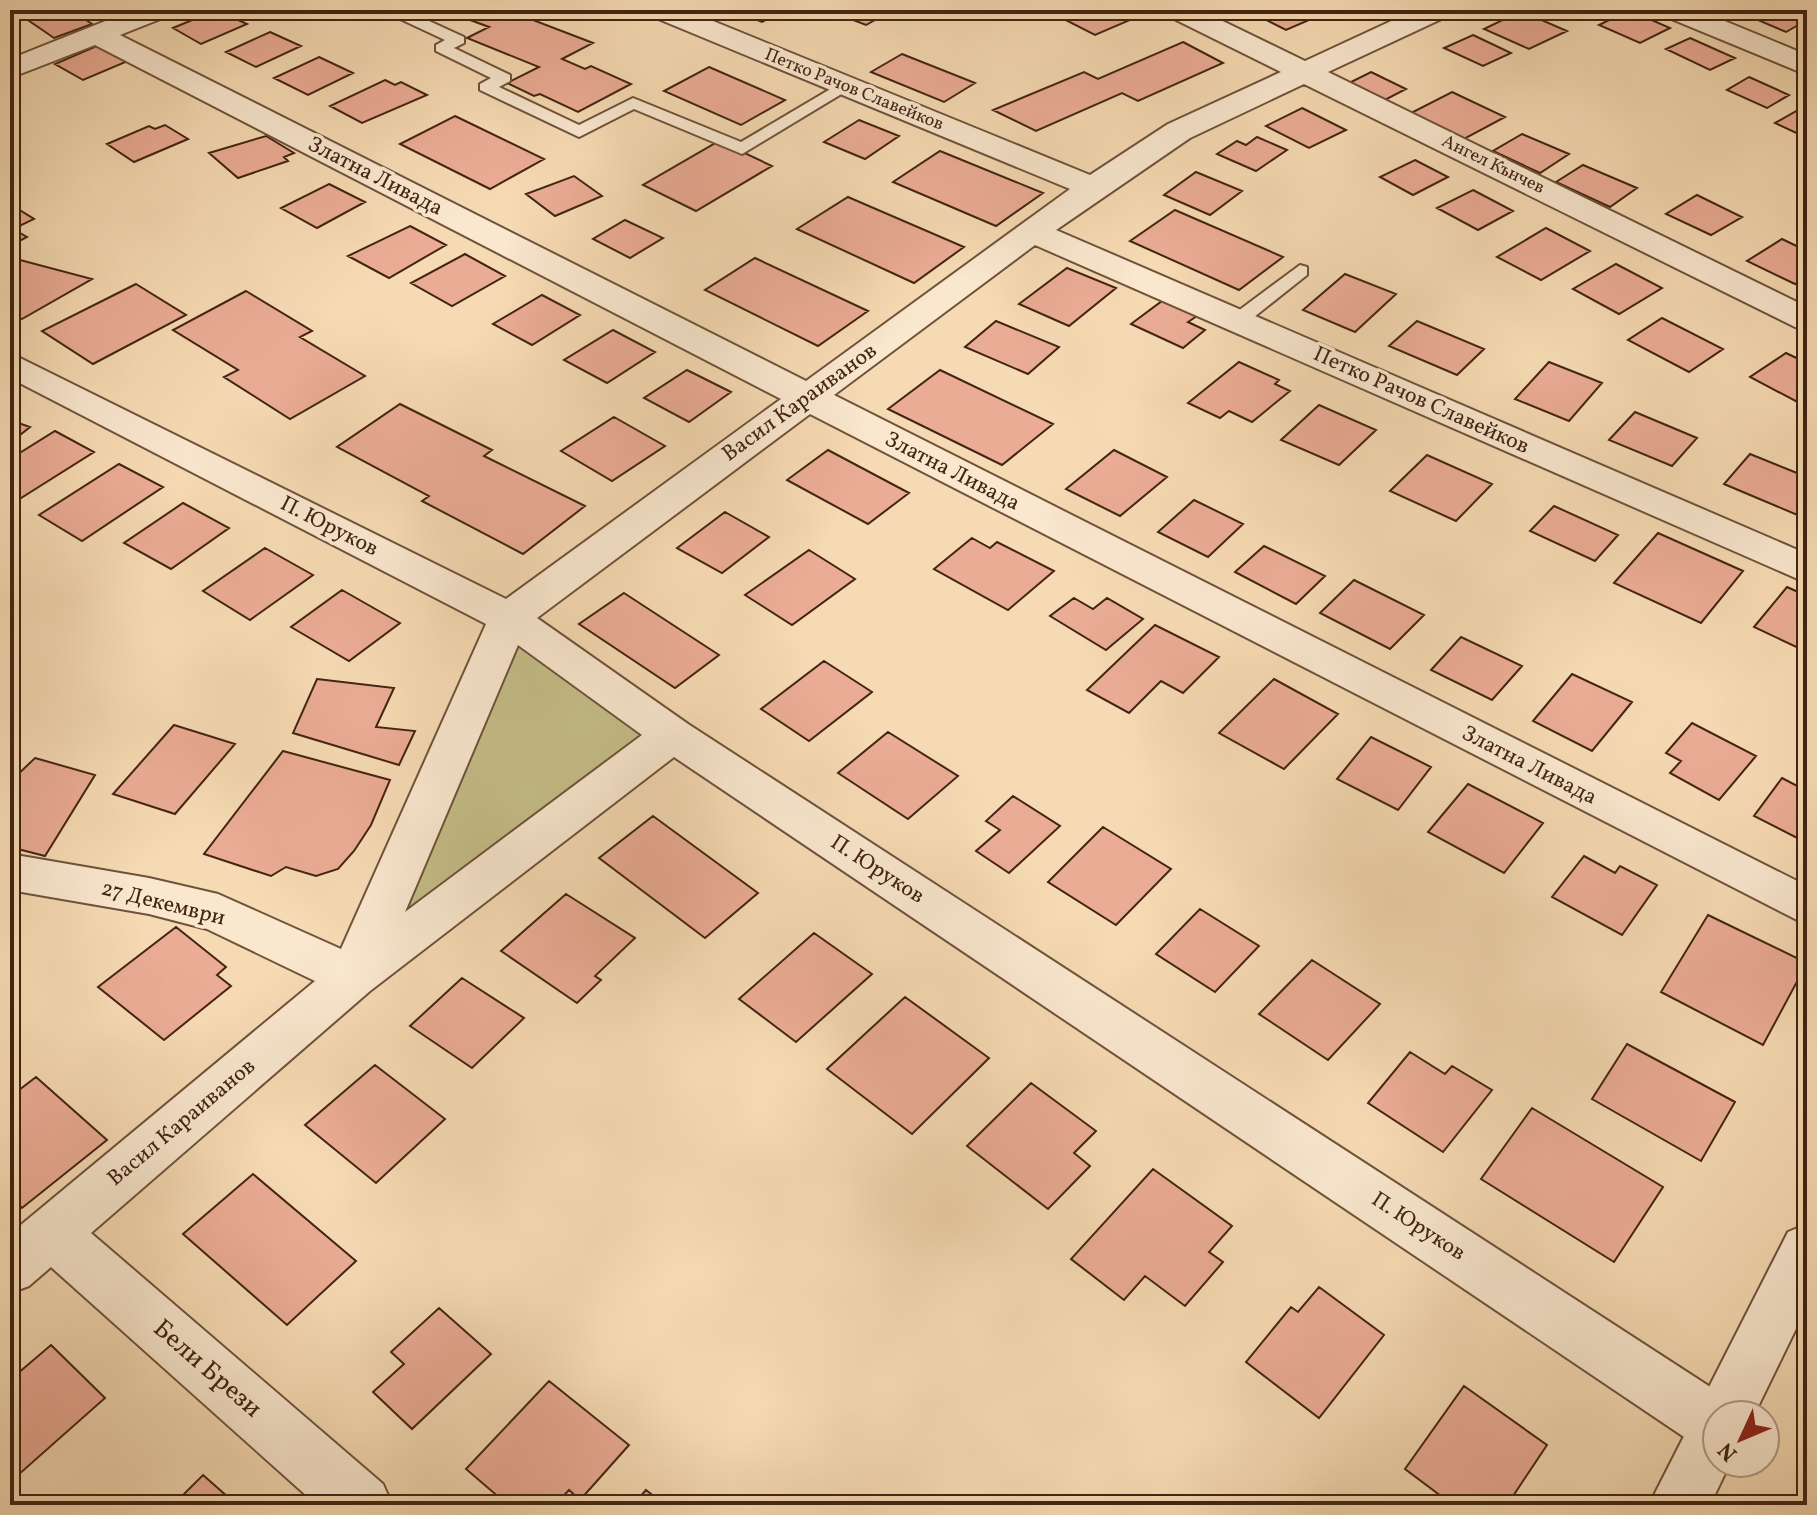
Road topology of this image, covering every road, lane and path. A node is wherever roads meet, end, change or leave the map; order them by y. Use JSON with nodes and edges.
{"nodes":[{"id":1,"x":158,"y":10,"type":"edge"},
{"id":2,"x":414,"y":10,"type":"edge"},
{"id":3,"x":661,"y":10,"type":"edge"},
{"id":4,"x":1178,"y":10,"type":"edge"},
{"id":5,"x":1438,"y":10,"type":"edge"},
{"id":6,"x":1674,"y":10,"type":"edge"},
{"id":7,"x":97,"y":35,"type":"junction"},
{"id":8,"x":1807,"y":66,"type":"edge"},
{"id":9,"x":10,"y":69,"type":"edge"},
{"id":10,"x":1303,"y":71,"type":"junction"},
{"id":11,"x":845,"y":87,"type":"junction"},
{"id":12,"x":1093,"y":187,"type":"junction"},
{"id":13,"x":1035,"y":233,"type":"junction"},
{"id":14,"x":1300,"y":271,"type":"dead end"},
{"id":15,"x":1807,"y":320,"type":"edge"},
{"id":16,"x":1237,"y":321,"type":"junction"},
{"id":17,"x":10,"y":364,"type":"edge"},
{"id":18,"x":807,"y":398,"type":"junction"},
{"id":19,"x":1807,"y":570,"type":"edge"},
{"id":20,"x":509,"y":618,"type":"junction"},
{"id":21,"x":673,"y":735,"type":"junction"},
{"id":22,"x":10,"y":872,"type":"edge"},
{"id":23,"x":1807,"y":907,"type":"edge"},
{"id":24,"x":353,"y":977,"type":"junction"},
{"id":25,"x":52,"y":1233,"type":"junction"},
{"id":26,"x":1807,"y":1249,"type":"edge"},
{"id":27,"x":10,"y":1268,"type":"edge"},
{"id":28,"x":1732,"y":1399,"type":"edge"},
{"id":29,"x":1701,"y":1416,"type":"edge"},
{"id":30,"x":1701,"y":1460,"type":"edge"},
{"id":31,"x":362,"y":1505,"type":"edge"},
{"id":32,"x":1679,"y":1505,"type":"edge"}],
"edges":[{"from":1,"to":7,"type":"street"},
{"from":2,"to":11,"type":"lane"},
{"from":3,"to":11,"type":"street","name":"Петко Рачов Славейков"},
{"from":4,"to":10,"type":"street","name":"Ангел Кънчев"},
{"from":5,"to":10,"type":"street","name":"Васил Караиванов"},
{"from":6,"to":8,"type":"street"},
{"from":7,"to":9,"type":"street"},
{"from":7,"to":18,"type":"street","name":"Златна Ливада"},
{"from":10,"to":12,"type":"street","name":"Васил Караиванов"},
{"from":10,"to":15,"type":"street","name":"Ангел Кънчев"},
{"from":11,"to":12,"type":"street","name":"Петко Рачов Славейков"},
{"from":12,"to":13,"type":"street","name":"Васил Караиванов"},
{"from":13,"to":16,"type":"street","name":"Петко Рачов Славейков"},
{"from":13,"to":18,"type":"street","name":"Васил Караиванов"},
{"from":14,"to":16,"type":"lane"},
{"from":16,"to":19,"type":"street","name":"Петко Рачов Славейков"},
{"from":17,"to":20,"type":"street","name":"П. Юруков"},
{"from":18,"to":20,"type":"street","name":"Васил Караиванов"},
{"from":18,"to":23,"type":"street","name":"Златна Ливада"},
{"from":20,"to":21,"type":"street","name":"П. Юруков"},
{"from":20,"to":24,"type":"street","name":"Васил Караиванов"},
{"from":21,"to":24,"type":"street","name":"Васил Караиванов"},
{"from":21,"to":29,"type":"street","name":"П. Юруков"},
{"from":22,"to":24,"type":"street","name":"27 Декември"},
{"from":24,"to":25,"type":"street","name":"Васил Караиванов"},
{"from":25,"to":27,"type":"street","name":"Васил Караиванов"},
{"from":25,"to":31,"type":"street","name":"Бели Брези"},
{"from":26,"to":28,"type":"street"},
{"from":30,"to":32,"type":"street"}]}
